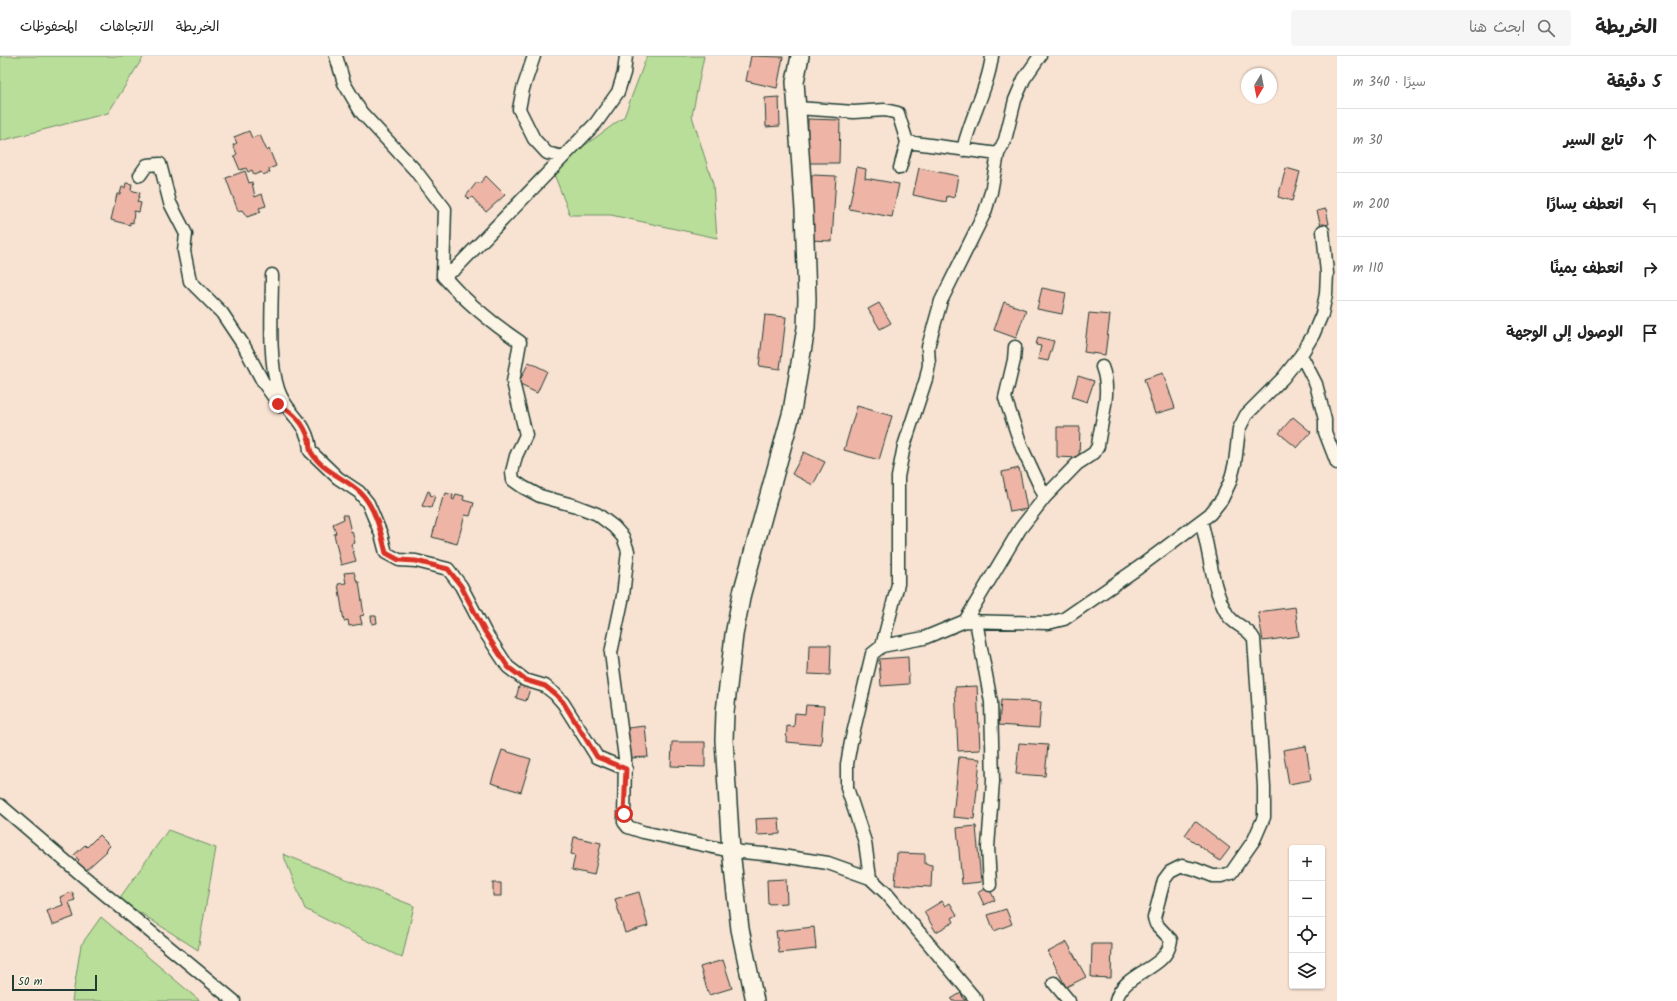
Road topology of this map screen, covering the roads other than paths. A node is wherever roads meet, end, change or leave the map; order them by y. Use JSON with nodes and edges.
{"nodes":[{"id":1,"x":336,"y":56,"type":"edge"},
{"id":2,"x":534,"y":56,"type":"edge"},
{"id":3,"x":626,"y":56,"type":"edge"},
{"id":4,"x":800,"y":56,"type":"edge"},
{"id":5,"x":992,"y":56,"type":"edge"},
{"id":6,"x":1040,"y":56,"type":"edge"},
{"id":7,"x":797,"y":108,"type":"junction"},
{"id":8,"x":906,"y":142,"type":"junction"},
{"id":9,"x":963,"y":150,"type":"junction"},
{"id":10,"x":998,"y":154,"type":"junction"},
{"id":11,"x":562,"y":157,"type":"junction"},
{"id":12,"x":900,"y":168,"type":"dead end"},
{"id":13,"x":140,"y":175,"type":"dead end"},
{"id":14,"x":1323,"y":231,"type":"dead end"},
{"id":15,"x":272,"y":275,"type":"dead end"},
{"id":16,"x":442,"y":276,"type":"junction"},
{"id":17,"x":1015,"y":347,"type":"dead end"},
{"id":18,"x":1301,"y":355,"type":"junction"},
{"id":19,"x":1102,"y":367,"type":"dead end"},
{"id":20,"x":293,"y":414,"type":"junction"},
{"id":21,"x":1337,"y":463,"type":"edge"},
{"id":22,"x":1045,"y":497,"type":"junction"},
{"id":23,"x":1201,"y":521,"type":"junction"},
{"id":24,"x":971,"y":621,"type":"junction"},
{"id":25,"x":882,"y":646,"type":"junction"},
{"id":26,"x":626,"y":769,"type":"junction"},
{"id":27,"x":0,"y":805,"type":"edge"},
{"id":28,"x":731,"y":851,"type":"junction"},
{"id":29,"x":870,"y":878,"type":"junction"},
{"id":30,"x":990,"y":885,"type":"dead end"},
{"id":31,"x":1054,"y":983,"type":"dead end"},
{"id":32,"x":234,"y":1001,"type":"edge"},
{"id":33,"x":755,"y":1001,"type":"edge"},
{"id":34,"x":977,"y":1001,"type":"edge"},
{"id":35,"x":1069,"y":1001,"type":"edge"},
{"id":36,"x":1116,"y":1001,"type":"edge"}],
"edges":[{"from":1,"to":16,"type":"street"},
{"from":2,"to":11,"type":"street"},
{"from":3,"to":11,"type":"street"},
{"from":4,"to":7,"type":"main road"},
{"from":5,"to":9,"type":"street"},
{"from":6,"to":10,"type":"street"},
{"from":7,"to":8,"type":"street"},
{"from":7,"to":28,"type":"main road"},
{"from":8,"to":9,"type":"street"},
{"from":8,"to":12,"type":"street"},
{"from":9,"to":10,"type":"street"},
{"from":10,"to":25,"type":"street"},
{"from":11,"to":16,"type":"street"},
{"from":13,"to":20,"type":"street"},
{"from":14,"to":18,"type":"street"},
{"from":15,"to":20,"type":"street"},
{"from":16,"to":26,"type":"street"},
{"from":17,"to":22,"type":"street"},
{"from":18,"to":21,"type":"street"},
{"from":18,"to":23,"type":"street"},
{"from":19,"to":22,"type":"street"},
{"from":20,"to":26,"type":"street"},
{"from":22,"to":24,"type":"street"},
{"from":23,"to":24,"type":"street"},
{"from":23,"to":36,"type":"street"},
{"from":24,"to":25,"type":"street"},
{"from":24,"to":30,"type":"street"},
{"from":25,"to":29,"type":"street"},
{"from":26,"to":28,"type":"street"},
{"from":27,"to":32,"type":"street"},
{"from":28,"to":29,"type":"street"},
{"from":28,"to":33,"type":"main road"},
{"from":29,"to":34,"type":"street"},
{"from":31,"to":35,"type":"street"}]}
